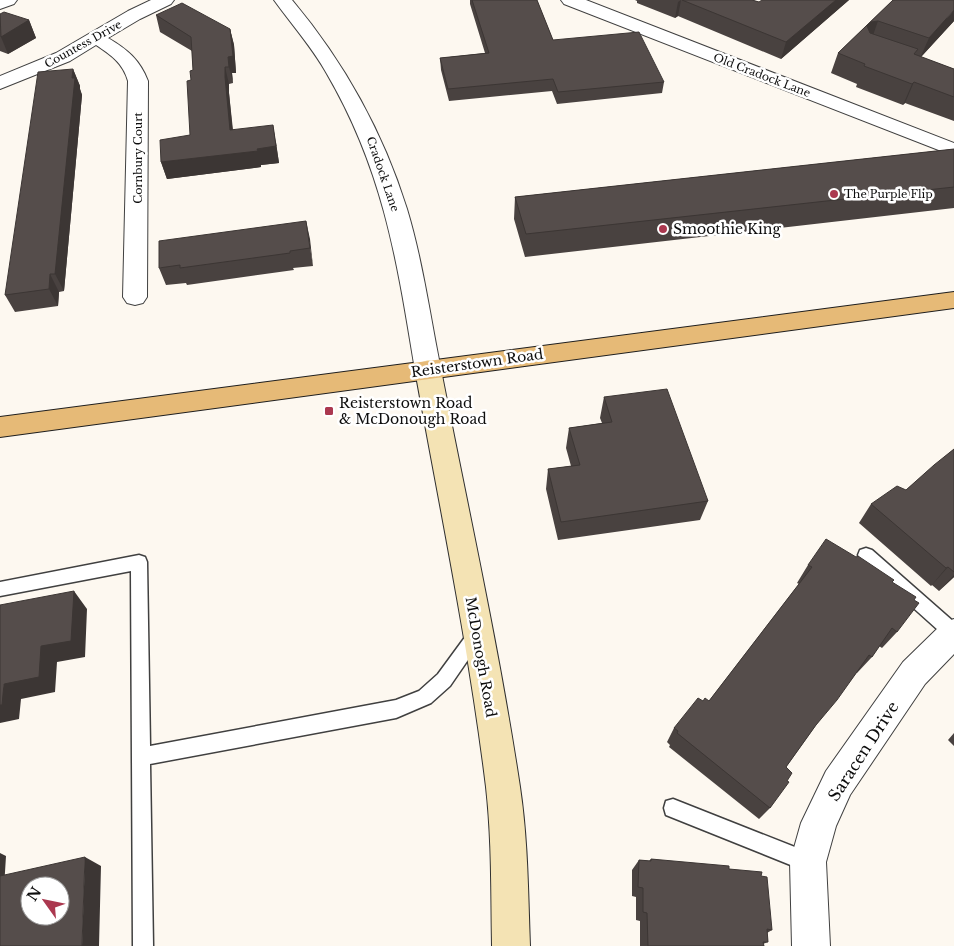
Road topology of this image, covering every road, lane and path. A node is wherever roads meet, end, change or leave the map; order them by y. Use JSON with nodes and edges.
{"nodes":[{"id":1,"x":8,"y":0,"type":"edge"},
{"id":2,"x":165,"y":0,"type":"edge"},
{"id":3,"x":283,"y":0,"type":"edge"},
{"id":4,"x":570,"y":0,"type":"edge"},
{"id":5,"x":0,"y":4,"type":"edge"},
{"id":6,"x":96,"y":38,"type":"junction"},
{"id":7,"x":0,"y":84,"type":"edge"},
{"id":8,"x":954,"y":150,"type":"edge"},
{"id":9,"x":135,"y":298,"type":"dead end"},
{"id":10,"x":954,"y":300,"type":"edge"},
{"id":11,"x":428,"y":370,"type":"junction"},
{"id":12,"x":0,"y":428,"type":"edge"},
{"id":13,"x":866,"y":555,"type":"dead end"},
{"id":14,"x":0,"y":589,"type":"edge"},
{"id":15,"x":954,"y":633,"type":"edge"},
{"id":16,"x":478,"y":634,"type":"junction"},
{"id":17,"x":141,"y":757,"type":"junction"},
{"id":18,"x":673,"y":808,"type":"dead end"},
{"id":19,"x":808,"y":862,"type":"junction"},
{"id":20,"x":143,"y":946,"type":"edge"},
{"id":21,"x":511,"y":946,"type":"edge"},
{"id":22,"x":811,"y":946,"type":"edge"}],
"edges":[{"from":1,"to":5,"type":"street"},
{"from":2,"to":6,"type":"street","name":"Countess Drive"},
{"from":3,"to":11,"type":"street","name":"Cradock Lane"},
{"from":4,"to":8,"type":"street","name":"Old Cradock Lane"},
{"from":6,"to":7,"type":"street","name":"Countess Drive"},
{"from":6,"to":9,"type":"street","name":"Cornbury Court"},
{"from":10,"to":11,"type":"main road","name":"Reisterstown Road"},
{"from":11,"to":12,"type":"main road","name":"Reisterstown Road"},
{"from":11,"to":16,"type":"main road","name":"McDonogh Road"},
{"from":13,"to":15,"type":"lane"},
{"from":14,"to":17,"type":"lane"},
{"from":15,"to":19,"type":"street","name":"Saracen Drive"},
{"from":16,"to":17,"type":"lane"},
{"from":16,"to":21,"type":"main road","name":"McDonogh Road"},
{"from":17,"to":20,"type":"lane"},
{"from":18,"to":19,"type":"lane"},
{"from":19,"to":22,"type":"street","name":"Saracen Drive"}]}
